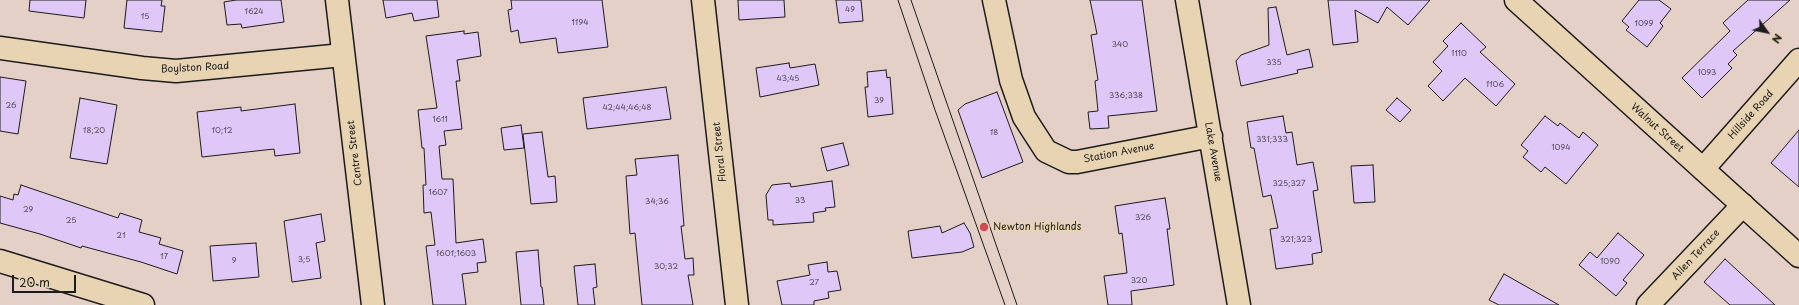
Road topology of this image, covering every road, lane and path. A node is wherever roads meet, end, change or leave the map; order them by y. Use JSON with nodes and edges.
{"nodes":[{"id":1,"x":337,"y":0,"type":"edge"},
{"id":2,"x":703,"y":0,"type":"edge"},
{"id":3,"x":994,"y":0,"type":"edge"},
{"id":4,"x":1187,"y":0,"type":"edge"},
{"id":5,"x":1516,"y":0,"type":"edge"},
{"id":6,"x":0,"y":48,"type":"edge"},
{"id":7,"x":343,"y":55,"type":"junction"},
{"id":8,"x":1799,"y":60,"type":"edge"},
{"id":9,"x":1210,"y":136,"type":"junction"},
{"id":10,"x":1703,"y":169,"type":"junction"},
{"id":11,"x":1743,"y":205,"type":"junction"},
{"id":12,"x":1799,"y":256,"type":"edge"},
{"id":13,"x":0,"y":261,"type":"edge"},
{"id":14,"x":369,"y":304,"type":"edge"},
{"id":15,"x":143,"y":305,"type":"edge"},
{"id":16,"x":737,"y":305,"type":"edge"},
{"id":17,"x":1239,"y":305,"type":"edge"},
{"id":18,"x":1648,"y":305,"type":"edge"}],
"edges":[{"from":1,"to":7,"type":"street","name":"Centre Street"},
{"from":2,"to":16,"type":"street","name":"Floral Street"},
{"from":3,"to":9,"type":"street","name":"Station Avenue"},
{"from":4,"to":9,"type":"street","name":"Lake Avenue"},
{"from":5,"to":10,"type":"street","name":"Walnut Street"},
{"from":6,"to":7,"type":"street","name":"Boylston Road"},
{"from":7,"to":14,"type":"street","name":"Centre Street"},
{"from":8,"to":10,"type":"street","name":"Hillside Road"},
{"from":9,"to":17,"type":"street","name":"Lake Avenue"},
{"from":10,"to":11,"type":"street","name":"Walnut Street"},
{"from":11,"to":12,"type":"street","name":"Walnut Street"},
{"from":11,"to":18,"type":"street","name":"Allen Terrace"},
{"from":13,"to":15,"type":"street"}]}
